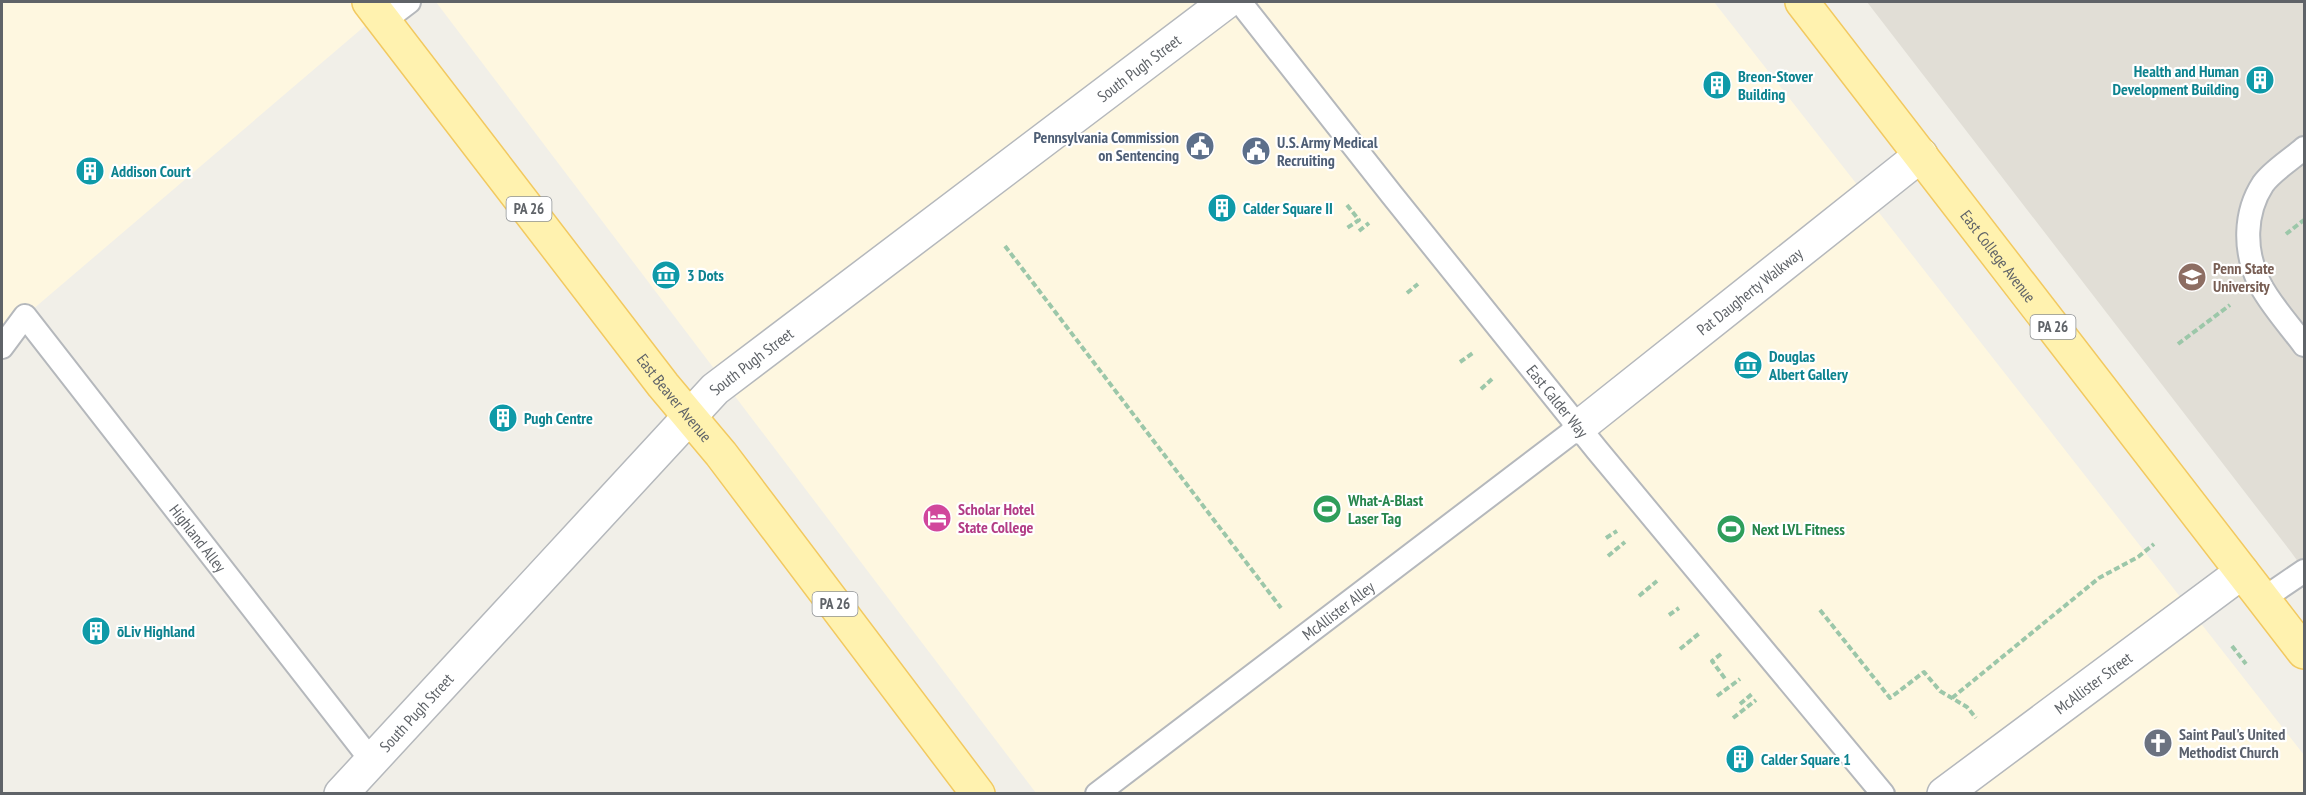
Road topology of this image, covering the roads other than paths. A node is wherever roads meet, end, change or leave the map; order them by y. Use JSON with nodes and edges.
{"nodes":[{"id":1,"x":409,"y":2,"type":"edge"},
{"id":2,"x":1226,"y":2,"type":"edge"},
{"id":3,"x":1240,"y":2,"type":"edge"},
{"id":4,"x":1802,"y":2,"type":"edge"},
{"id":5,"x":376,"y":11,"type":"edge"},
{"id":6,"x":2304,"y":148,"type":"edge"},
{"id":7,"x":1921,"y":155,"type":"junction"},
{"id":8,"x":2304,"y":345,"type":"edge"},
{"id":9,"x":2,"y":347,"type":"edge"},
{"id":10,"x":690,"y":416,"type":"junction"},
{"id":11,"x":1579,"y":427,"type":"junction"},
{"id":12,"x":2304,"y":571,"type":"edge"},
{"id":13,"x":2242,"y":572,"type":"junction"},
{"id":14,"x":2263,"y":598,"type":"junction"},
{"id":15,"x":2304,"y":652,"type":"edge"},
{"id":16,"x":371,"y":760,"type":"junction"},
{"id":17,"x":340,"y":794,"type":"edge"},
{"id":18,"x":978,"y":794,"type":"edge"},
{"id":19,"x":1097,"y":794,"type":"edge"},
{"id":20,"x":1883,"y":794,"type":"edge"},
{"id":21,"x":1944,"y":794,"type":"edge"}],
"edges":[{"from":1,"to":5,"type":"lane"},
{"from":2,"to":10,"type":"street","name":"South Pugh Street"},
{"from":3,"to":11,"type":"lane","name":"East Calder Way"},
{"from":4,"to":7,"type":"main road","name":"East College Avenue","number":"PA 26"},
{"from":5,"to":10,"type":"main road","name":"East Beaver Avenue","number":"PA 26"},
{"from":6,"to":8,"type":"lane"},
{"from":7,"to":11,"type":"street","name":"Pat Daugherty Walkway"},
{"from":7,"to":13,"type":"main road","name":"East College Avenue","number":"PA 26"},
{"from":9,"to":16,"type":"lane","name":"Highland Alley"},
{"from":10,"to":16,"type":"street","name":"South Pugh Street"},
{"from":10,"to":18,"type":"main road","name":"East Beaver Avenue","number":"PA 26"},
{"from":11,"to":19,"type":"lane","name":"McAllister Alley"},
{"from":11,"to":20,"type":"lane","name":"East Calder Way"},
{"from":12,"to":14,"type":"lane"},
{"from":13,"to":14,"type":"main road","name":"East College Avenue","number":"PA 26"},
{"from":13,"to":21,"type":"street","name":"McAllister Street"},
{"from":14,"to":15,"type":"main road","name":"East College Avenue","number":"PA 26"},
{"from":16,"to":17,"type":"street","name":"South Pugh Street"}]}
